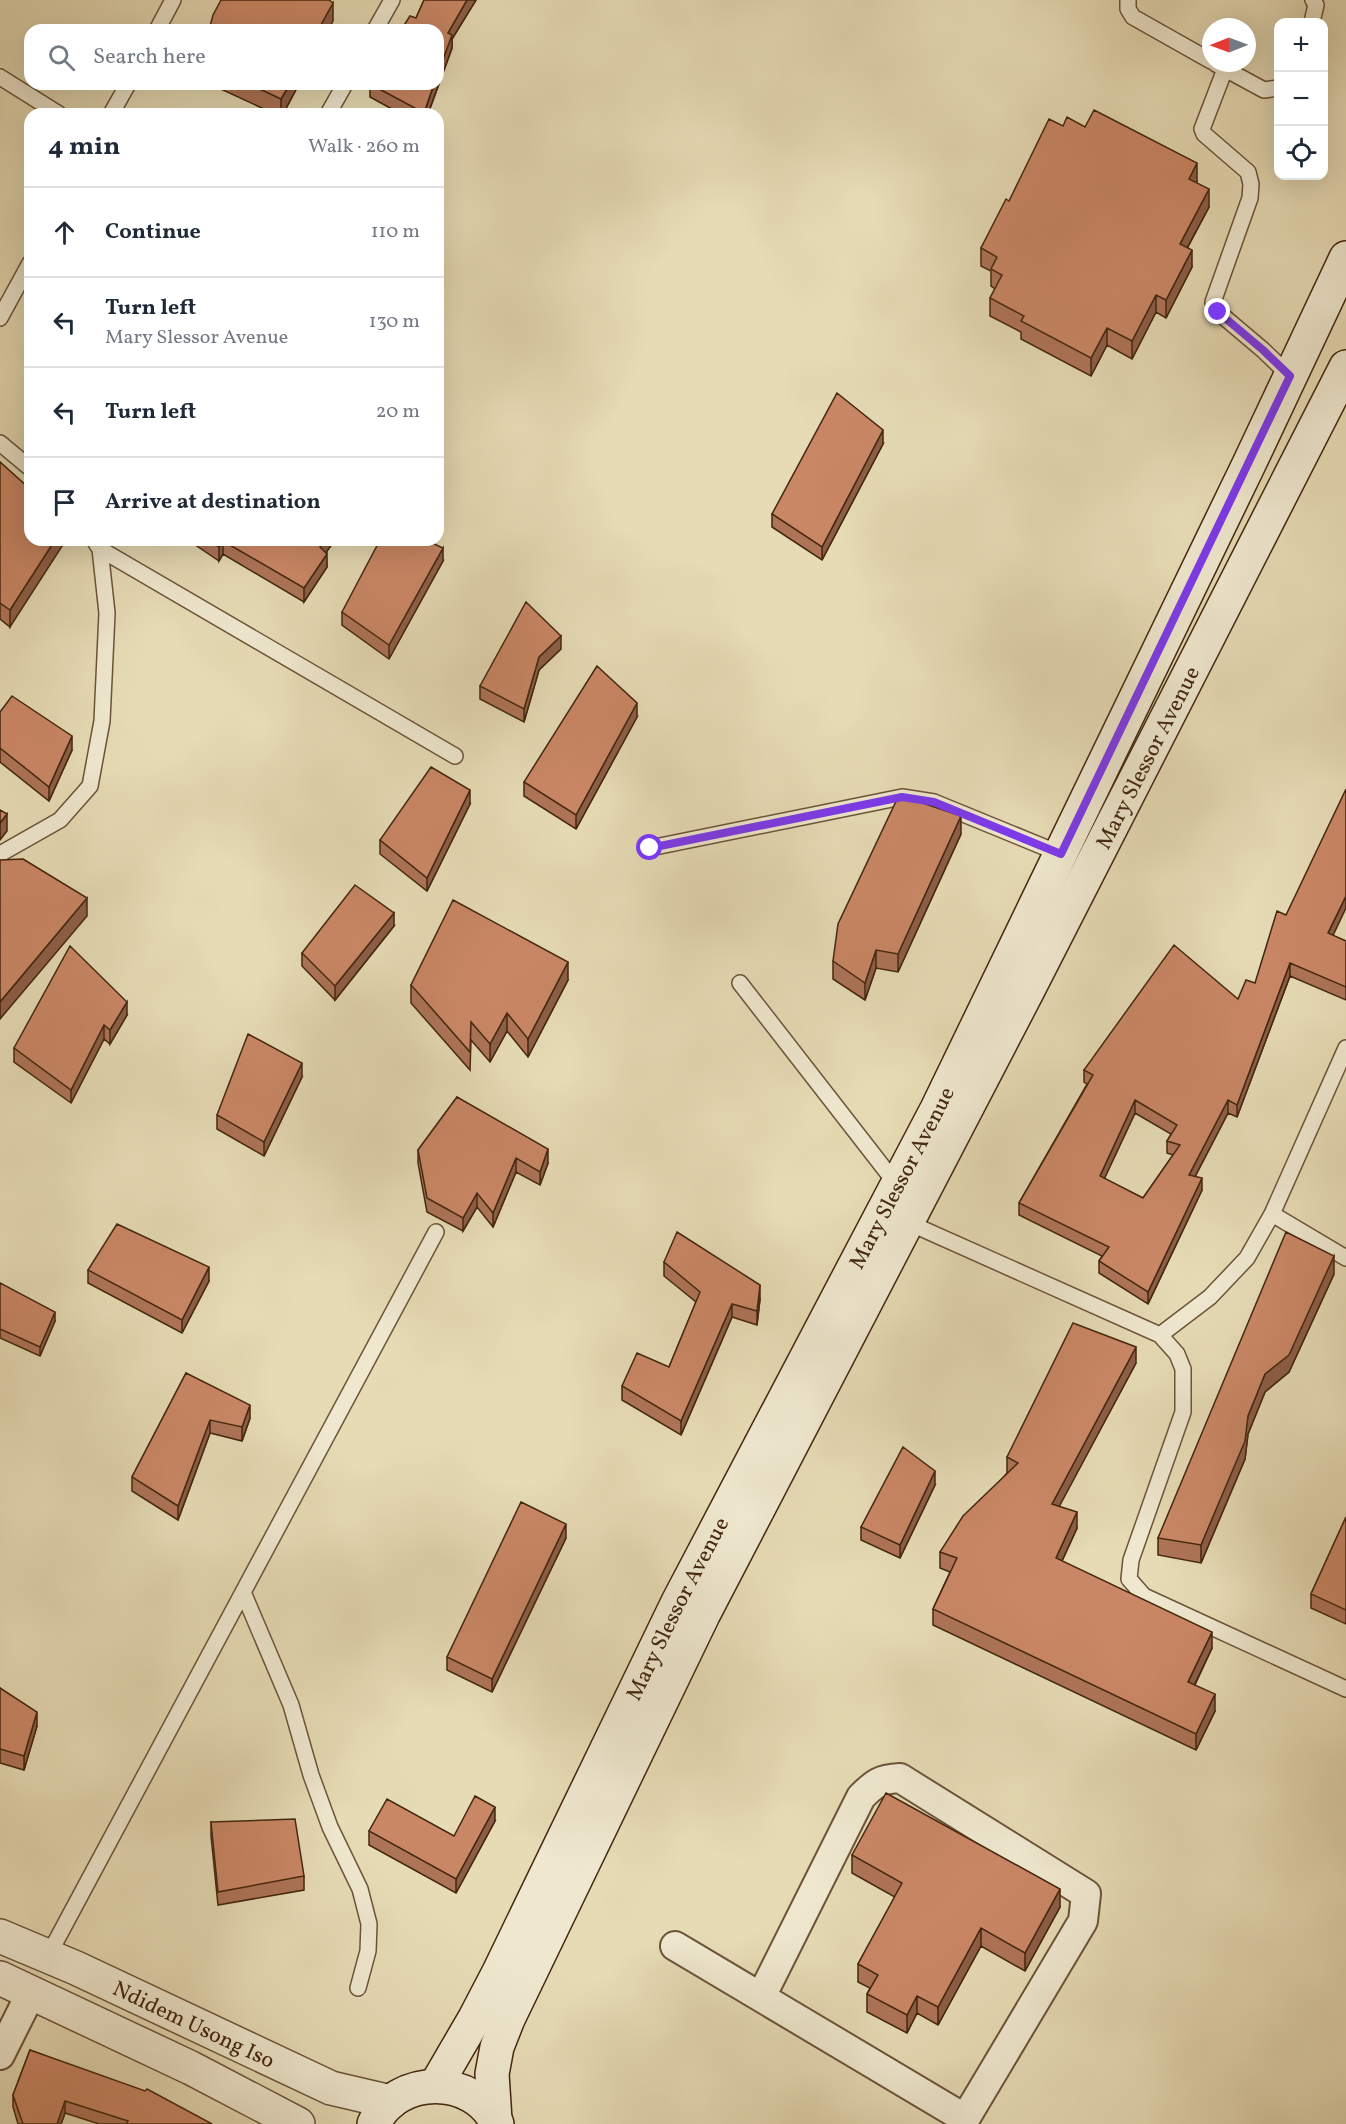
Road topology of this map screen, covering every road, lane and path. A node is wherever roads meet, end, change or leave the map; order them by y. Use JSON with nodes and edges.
{"nodes":[{"id":1,"x":173,"y":0,"type":"edge"},
{"id":2,"x":392,"y":0,"type":"edge"},
{"id":3,"x":1128,"y":0,"type":"edge"},
{"id":4,"x":1312,"y":0,"type":"edge"},
{"id":5,"x":1313,"y":18,"type":"edge"},
{"id":6,"x":160,"y":24,"type":"edge"},
{"id":7,"x":378,"y":24,"type":"edge"},
{"id":8,"x":1202,"y":56,"type":"edge"},
{"id":9,"x":1214,"y":72,"type":"edge"},
{"id":10,"x":1231,"y":72,"type":"edge"},
{"id":11,"x":0,"y":77,"type":"edge"},
{"id":12,"x":1274,"y":89,"type":"edge"},
{"id":13,"x":125,"y":90,"type":"edge"},
{"id":14,"x":342,"y":90,"type":"edge"},
{"id":15,"x":49,"y":108,"type":"edge"},
{"id":16,"x":114,"y":108,"type":"edge"},
{"id":17,"x":331,"y":108,"type":"edge"},
{"id":18,"x":1346,"y":258,"type":"edge"},
{"id":19,"x":24,"y":274,"type":"edge"},
{"id":20,"x":0,"y":318,"type":"edge"},
{"id":21,"x":1346,"y":367,"type":"edge"},
{"id":22,"x":1290,"y":376,"type":"junction"},
{"id":23,"x":0,"y":443,"type":"edge"},
{"id":24,"x":24,"y":463,"type":"edge"},
{"id":25,"x":97,"y":546,"type":"edge"},
{"id":26,"x":100,"y":546,"type":"edge"},
{"id":27,"x":454,"y":756,"type":"dead end"},
{"id":28,"x":650,"y":848,"type":"dead end"},
{"id":29,"x":0,"y":854,"type":"edge"},
{"id":30,"x":1061,"y":854,"type":"junction"},
{"id":31,"x":740,"y":983,"type":"dead end"},
{"id":32,"x":1346,"y":1048,"type":"edge"},
{"id":33,"x":897,"y":1185,"type":"junction"},
{"id":34,"x":1272,"y":1214,"type":"junction"},
{"id":35,"x":907,"y":1222,"type":"junction"},
{"id":36,"x":436,"y":1232,"type":"dead end"},
{"id":37,"x":1346,"y":1258,"type":"edge"},
{"id":38,"x":1160,"y":1335,"type":"junction"},
{"id":39,"x":243,"y":1592,"type":"junction"},
{"id":40,"x":1346,"y":1689,"type":"edge"},
{"id":41,"x":0,"y":1936,"type":"edge"},
{"id":42,"x":675,"y":1946,"type":"dead end"},
{"id":43,"x":48,"y":1956,"type":"junction"},
{"id":44,"x":0,"y":1978,"type":"edge"},
{"id":45,"x":358,"y":1988,"type":"dead end"},
{"id":46,"x":31,"y":1993,"type":"junction"},
{"id":47,"x":760,"y":1997,"type":"junction"},
{"id":48,"x":0,"y":2055,"type":"edge"},
{"id":49,"x":436,"y":2085,"type":"junction"},
{"id":50,"x":382,"y":2113,"type":"edge"},
{"id":51,"x":963,"y":2121,"type":"edge"},
{"id":52,"x":496,"y":2122,"type":"edge"},
{"id":53,"x":298,"y":2124,"type":"edge"}],
"edges":[{"from":1,"to":6,"type":"lane"},
{"from":2,"to":7,"type":"lane"},
{"from":3,"to":8,"type":"lane"},
{"from":4,"to":5,"type":"lane"},
{"from":9,"to":22,"type":"lane"},
{"from":10,"to":12,"type":"lane"},
{"from":11,"to":15,"type":"lane"},
{"from":13,"to":16,"type":"lane"},
{"from":14,"to":17,"type":"lane"},
{"from":18,"to":22,"type":"main road","name":"Mary Slessor Avenue"},
{"from":19,"to":20,"type":"lane"},
{"from":21,"to":35,"type":"main road","name":"Mary Slessor Avenue"},
{"from":22,"to":30,"type":"main road","name":"Mary Slessor Avenue"},
{"from":23,"to":24,"type":"lane"},
{"from":25,"to":29,"type":"lane"},
{"from":26,"to":27,"type":"lane"},
{"from":28,"to":30,"type":"lane"},
{"from":30,"to":33,"type":"main road","name":"Mary Slessor Avenue"},
{"from":31,"to":33,"type":"lane"},
{"from":32,"to":34,"type":"lane"},
{"from":33,"to":49,"type":"main road","name":"Mary Slessor Avenue"},
{"from":34,"to":37,"type":"lane"},
{"from":34,"to":38,"type":"lane"},
{"from":35,"to":38,"type":"lane"},
{"from":35,"to":52,"type":"main road","name":"Mary Slessor Avenue"},
{"from":36,"to":39,"type":"lane"},
{"from":38,"to":40,"type":"lane"},
{"from":39,"to":43,"type":"lane"},
{"from":39,"to":45,"type":"lane"},
{"from":41,"to":43,"type":"main road","name":"Ndidem Usong Iso"},
{"from":42,"to":47,"type":"street"},
{"from":43,"to":50,"type":"main road","name":"Ndidem Usong Iso"},
{"from":44,"to":46,"type":"main road","name":"Ndidem Usong Iso"},
{"from":46,"to":48,"type":"street"},
{"from":46,"to":53,"type":"main road","name":"Ndidem Usong Iso"},
{"from":47,"to":51,"type":"street"},
{"from":47,"to":51,"type":"street"},
{"from":49,"to":50,"type":"main road"},
{"from":49,"to":52,"type":"main road"}]}
